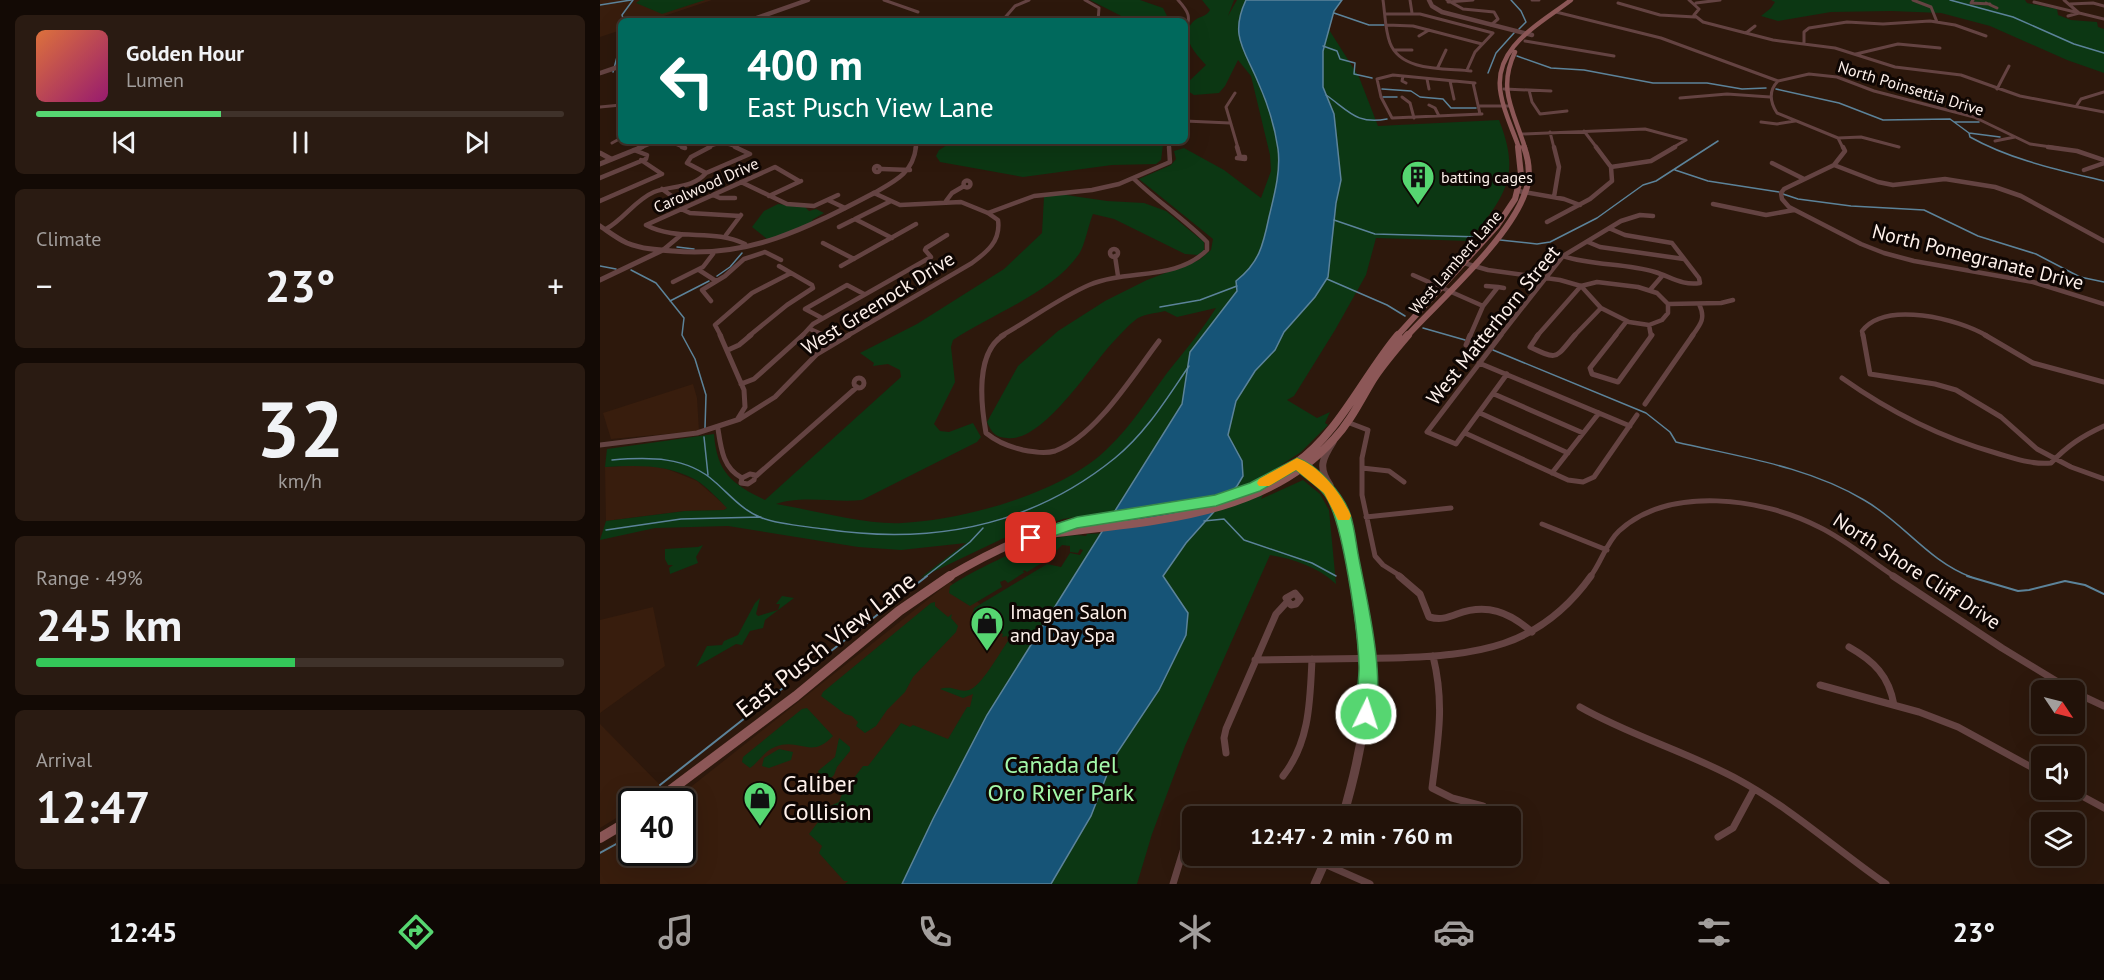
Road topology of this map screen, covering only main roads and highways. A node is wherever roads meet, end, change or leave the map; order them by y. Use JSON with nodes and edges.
{"nodes":[{"id":1,"x":1571,"y":0,"type":"edge"},
{"id":2,"x":1577,"y":0,"type":"edge"},
{"id":3,"x":1558,"y":12,"type":"junction"},
{"id":4,"x":1527,"y":34,"type":"junction"},
{"id":5,"x":1502,"y":89,"type":"junction"},
{"id":6,"x":1508,"y":106,"type":"junction"},
{"id":7,"x":1522,"y":192,"type":"junction"},
{"id":8,"x":1445,"y":289,"type":"junction"},
{"id":9,"x":1369,"y":373,"type":"junction"},
{"id":10,"x":1360,"y":402,"type":"junction"},
{"id":11,"x":1296,"y":468,"type":"junction"},
{"id":12,"x":674,"y":788,"type":"edge"},
{"id":13,"x":618,"y":827,"type":"edge"},
{"id":14,"x":600,"y":838,"type":"edge"}],
"edges":[{"from":1,"to":3,"type":"main road","name":"West Lambert Lane"},
{"from":2,"to":3,"type":"main road","name":"West Lambert Lane"},
{"from":3,"to":4,"type":"main road","name":"West Lambert Lane"},
{"from":4,"to":5,"type":"main road","name":"West Lambert Lane"},
{"from":4,"to":5,"type":"main road","name":"West Lambert Lane"},
{"from":5,"to":6,"type":"main road","name":"West Lambert Lane"},
{"from":6,"to":7,"type":"main road","name":"West Lambert Lane"},
{"from":6,"to":7,"type":"main road","name":"West Lambert Lane"},
{"from":7,"to":8,"type":"main road","name":"West Lambert Lane"},
{"from":8,"to":9,"type":"main road","name":"West Lambert Lane"},
{"from":8,"to":10,"type":"main road","name":"West Lambert Lane"},
{"from":9,"to":10,"type":"main road"},
{"from":9,"to":11,"type":"main road","name":"West Lambert Lane"},
{"from":10,"to":11,"type":"main road","name":"West Lambert Lane"},
{"from":11,"to":12,"type":"main road","name":"East Pusch View Lane"},
{"from":13,"to":14,"type":"main road"}]}
